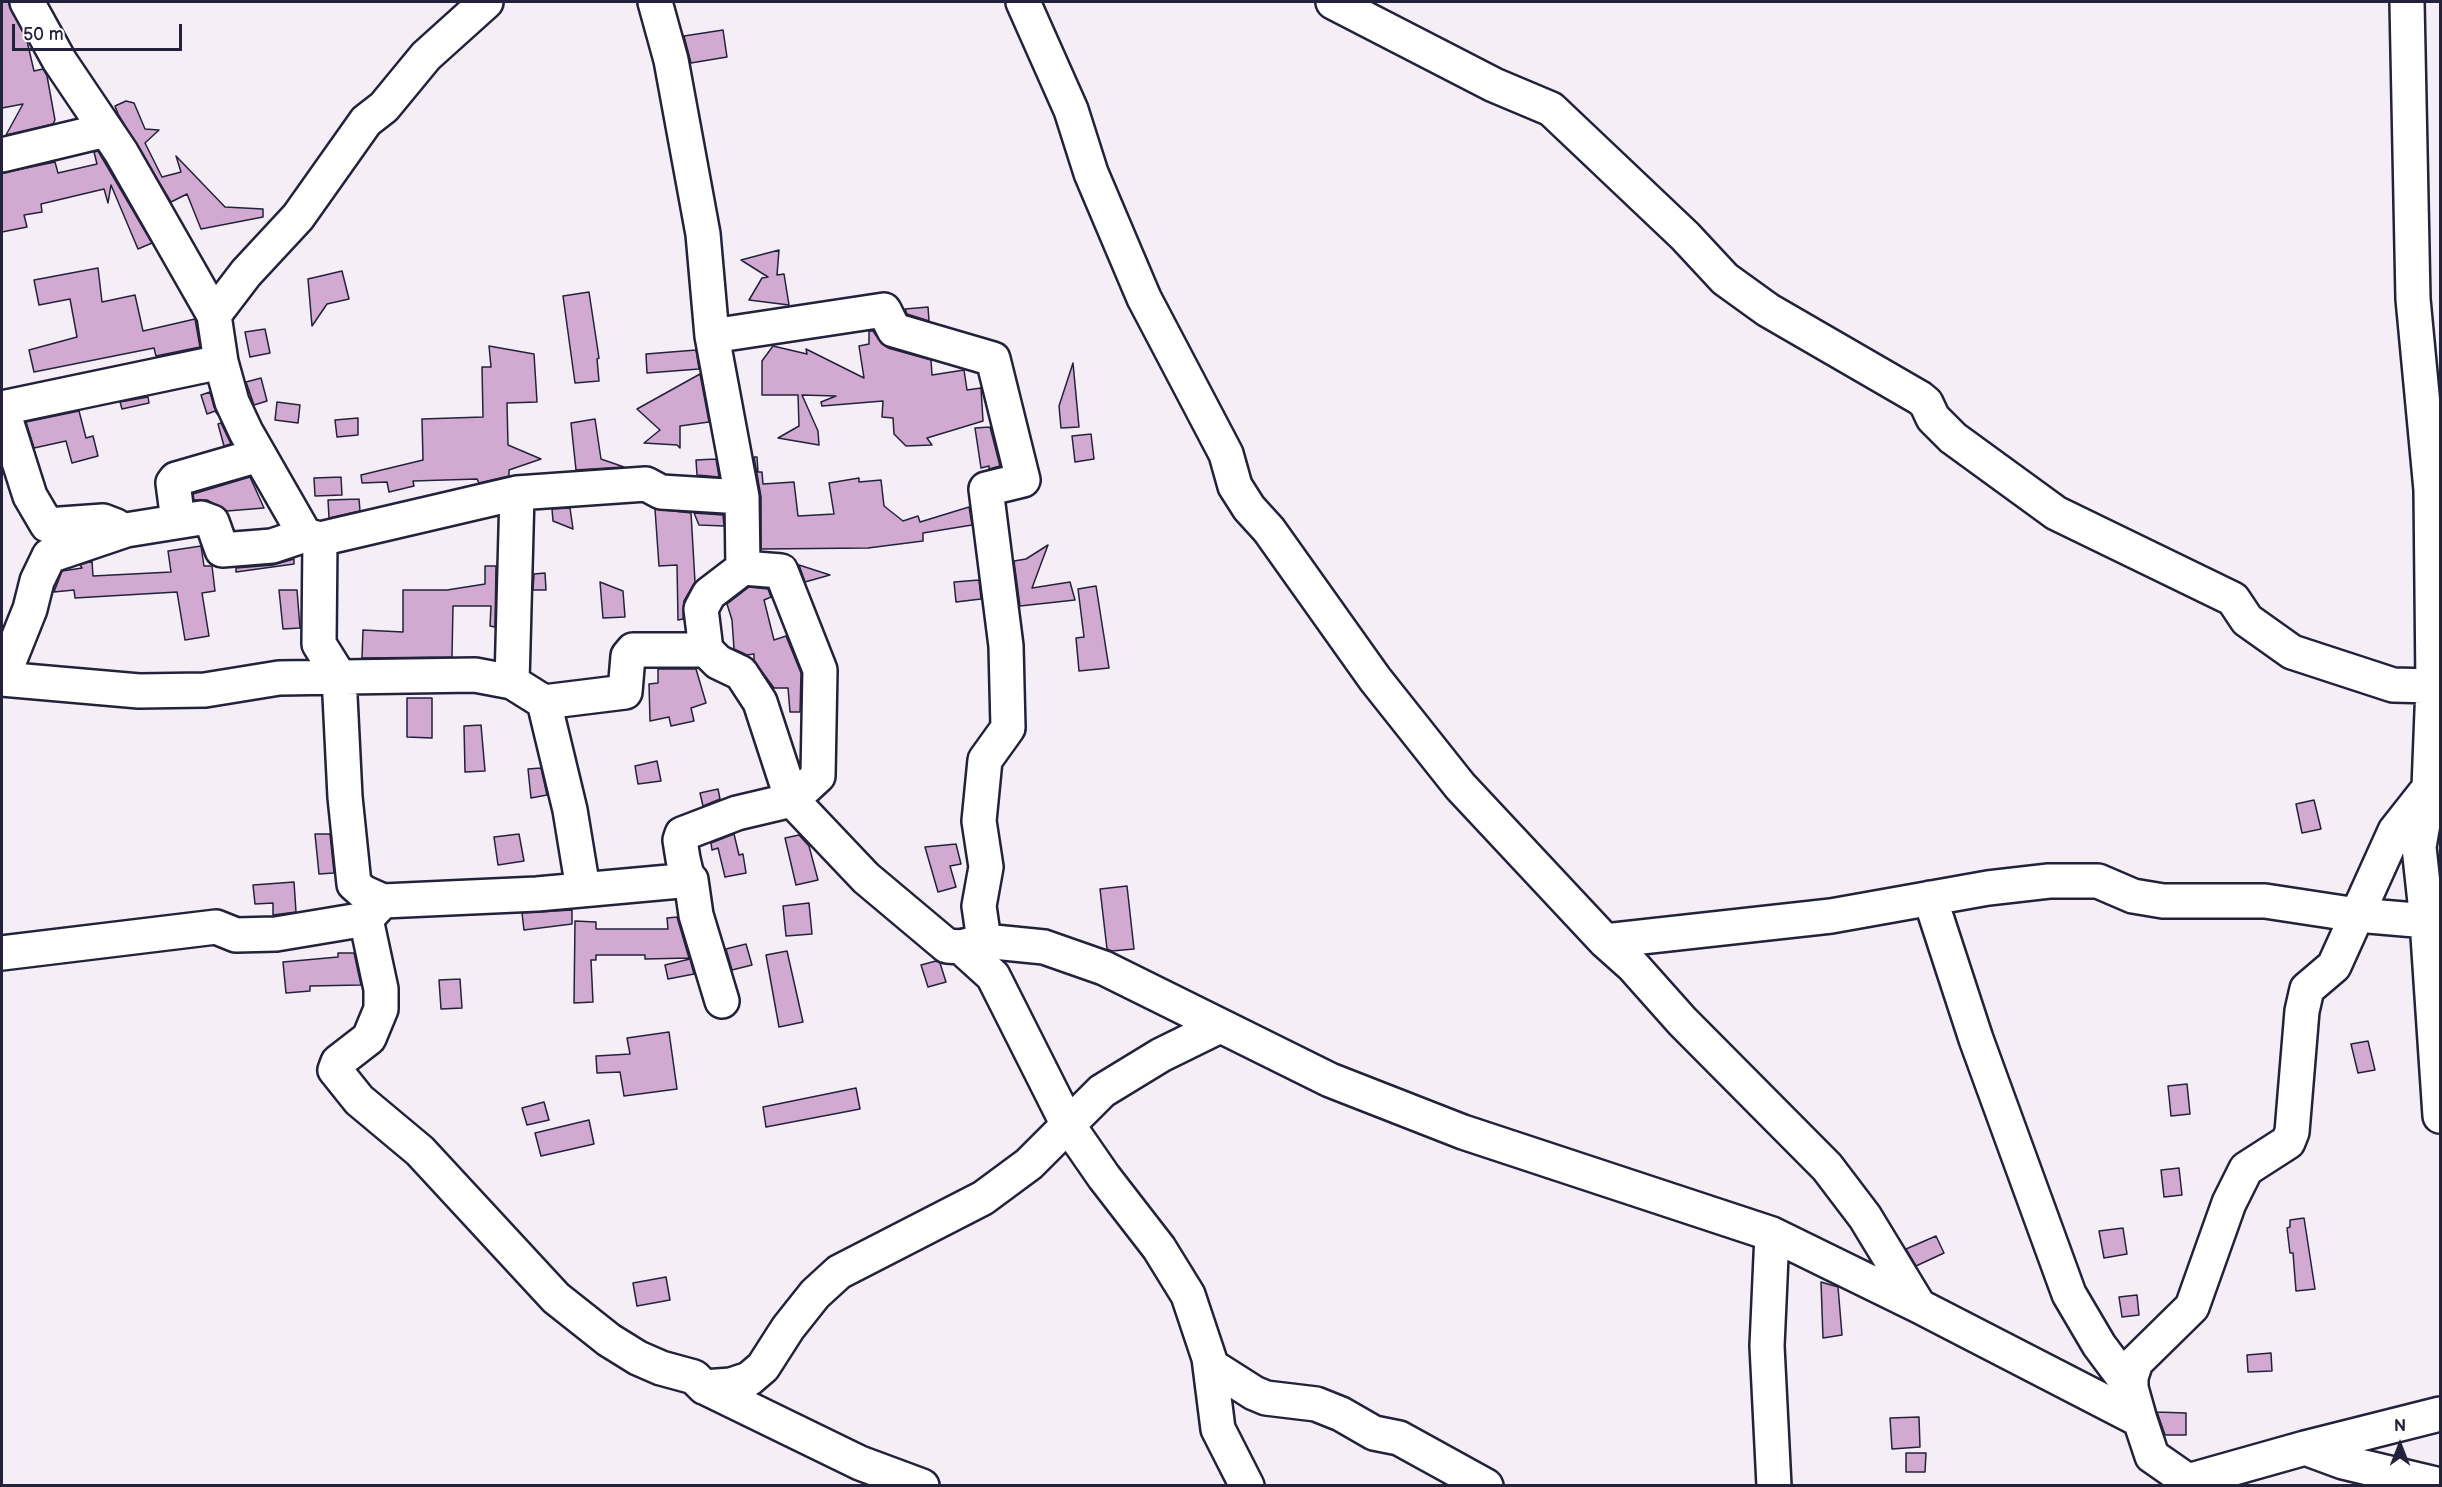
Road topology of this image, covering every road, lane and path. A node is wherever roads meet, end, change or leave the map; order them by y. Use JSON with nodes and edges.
{"nodes":[{"id":1,"x":27,"y":2,"type":"edge"},
{"id":2,"x":486,"y":2,"type":"edge"},
{"id":3,"x":654,"y":2,"type":"edge"},
{"id":4,"x":1023,"y":2,"type":"edge"},
{"id":5,"x":1333,"y":2,"type":"edge"},
{"id":6,"x":2408,"y":2,"type":"edge"},
{"id":7,"x":106,"y":130,"type":"junction"},
{"id":8,"x":2,"y":155,"type":"edge"},
{"id":9,"x":214,"y":315,"type":"junction"},
{"id":10,"x":712,"y":336,"type":"junction"},
{"id":11,"x":221,"y":362,"type":"junction"},
{"id":12,"x":259,"y":455,"type":"junction"},
{"id":13,"x":516,"y":494,"type":"junction"},
{"id":14,"x":742,"y":497,"type":"junction"},
{"id":15,"x":178,"y":521,"type":"junction"},
{"id":16,"x":126,"y":530,"type":"junction"},
{"id":17,"x":313,"y":537,"type":"junction"},
{"id":18,"x":743,"y":568,"type":"junction"},
{"id":19,"x":706,"y":650,"type":"junction"},
{"id":20,"x":339,"y":676,"type":"junction"},
{"id":21,"x":2,"y":679,"type":"edge"},
{"id":22,"x":512,"y":682,"type":"junction"},
{"id":23,"x":2433,"y":686,"type":"junction"},
{"id":24,"x":544,"y":702,"type":"junction"},
{"id":25,"x":2435,"y":728,"type":"edge"},
{"id":26,"x":2429,"y":788,"type":"junction"},
{"id":27,"x":792,"y":800,"type":"junction"},
{"id":28,"x":691,"y":880,"type":"junction"},
{"id":29,"x":583,"y":889,"type":"junction"},
{"id":30,"x":1930,"y":898,"type":"junction"},
{"id":31,"x":374,"y":910,"type":"junction"},
{"id":32,"x":2357,"y":915,"type":"junction"},
{"id":33,"x":2427,"y":921,"type":"junction"},
{"id":34,"x":1605,"y":940,"type":"junction"},
{"id":35,"x":972,"y":944,"type":"junction"},
{"id":36,"x":2,"y":953,"type":"edge"},
{"id":37,"x":722,"y":1001,"type":"dead end"},
{"id":38,"x":1220,"y":1026,"type":"junction"},
{"id":39,"x":2440,"y":1116,"type":"edge"},
{"id":40,"x":1068,"y":1125,"type":"junction"},
{"id":41,"x":1772,"y":1234,"type":"junction"},
{"id":42,"x":1919,"y":1306,"type":"junction"},
{"id":43,"x":1210,"y":1365,"type":"junction"},
{"id":44,"x":704,"y":1387,"type":"junction"},
{"id":45,"x":2131,"y":1388,"type":"junction"},
{"id":46,"x":2440,"y":1414,"type":"edge"},
{"id":47,"x":2140,"y":1420,"type":"junction"},
{"id":48,"x":2304,"y":1448,"type":"junction"},
{"id":49,"x":2344,"y":1474,"type":"edge"},
{"id":50,"x":1779,"y":1479,"type":"edge"},
{"id":51,"x":2184,"y":1483,"type":"edge"},
{"id":52,"x":922,"y":1485,"type":"edge"},
{"id":53,"x":1247,"y":1485,"type":"edge"},
{"id":54,"x":1486,"y":1485,"type":"edge"},
{"id":55,"x":2440,"y":1485,"type":"edge"}],
"edges":[{"from":1,"to":7,"type":"street"},
{"from":2,"to":9,"type":"street"},
{"from":3,"to":10,"type":"street"},
{"from":4,"to":34,"type":"street"},
{"from":5,"to":23,"type":"street"},
{"from":6,"to":23,"type":"street"},
{"from":7,"to":8,"type":"street"},
{"from":7,"to":9,"type":"street"},
{"from":9,"to":11,"type":"street"},
{"from":10,"to":14,"type":"street"},
{"from":10,"to":35,"type":"street"},
{"from":11,"to":12,"type":"street"},
{"from":11,"to":16,"type":"street"},
{"from":12,"to":15,"type":"street"},
{"from":12,"to":17,"type":"street"},
{"from":13,"to":14,"type":"street"},
{"from":13,"to":17,"type":"street"},
{"from":13,"to":22,"type":"street"},
{"from":14,"to":18,"type":"street"},
{"from":15,"to":16,"type":"street"},
{"from":15,"to":17,"type":"street"},
{"from":16,"to":21,"type":"street"},
{"from":17,"to":20,"type":"street"},
{"from":18,"to":19,"type":"street"},
{"from":18,"to":27,"type":"street"},
{"from":19,"to":24,"type":"street"},
{"from":19,"to":27,"type":"street"},
{"from":20,"to":21,"type":"street"},
{"from":20,"to":22,"type":"street"},
{"from":20,"to":31,"type":"street"},
{"from":22,"to":24,"type":"street"},
{"from":23,"to":25,"type":"street"},
{"from":24,"to":29,"type":"street"},
{"from":25,"to":26,"type":"street"},
{"from":26,"to":32,"type":"street"},
{"from":26,"to":33,"type":"street"},
{"from":27,"to":28,"type":"street"},
{"from":27,"to":35,"type":"street"},
{"from":28,"to":29,"type":"street"},
{"from":28,"to":37,"type":"street"},
{"from":29,"to":31,"type":"street"},
{"from":30,"to":32,"type":"street"},
{"from":30,"to":34,"type":"street"},
{"from":30,"to":45,"type":"street"},
{"from":31,"to":36,"type":"street"},
{"from":31,"to":44,"type":"street"},
{"from":32,"to":33,"type":"street"},
{"from":32,"to":45,"type":"street"},
{"from":33,"to":39,"type":"street"},
{"from":34,"to":42,"type":"street"},
{"from":35,"to":38,"type":"street"},
{"from":35,"to":40,"type":"street"},
{"from":38,"to":40,"type":"street"},
{"from":38,"to":41,"type":"street"},
{"from":40,"to":43,"type":"street"},
{"from":40,"to":44,"type":"street"},
{"from":41,"to":42,"type":"street"},
{"from":41,"to":50,"type":"street"},
{"from":42,"to":47,"type":"street"},
{"from":43,"to":53,"type":"street"},
{"from":43,"to":54,"type":"street"},
{"from":44,"to":52,"type":"street"},
{"from":45,"to":47,"type":"street"},
{"from":46,"to":48,"type":"street"},
{"from":47,"to":51,"type":"street"},
{"from":48,"to":49,"type":"street"},
{"from":48,"to":51,"type":"street"},
{"from":49,"to":55,"type":"street"}]}
